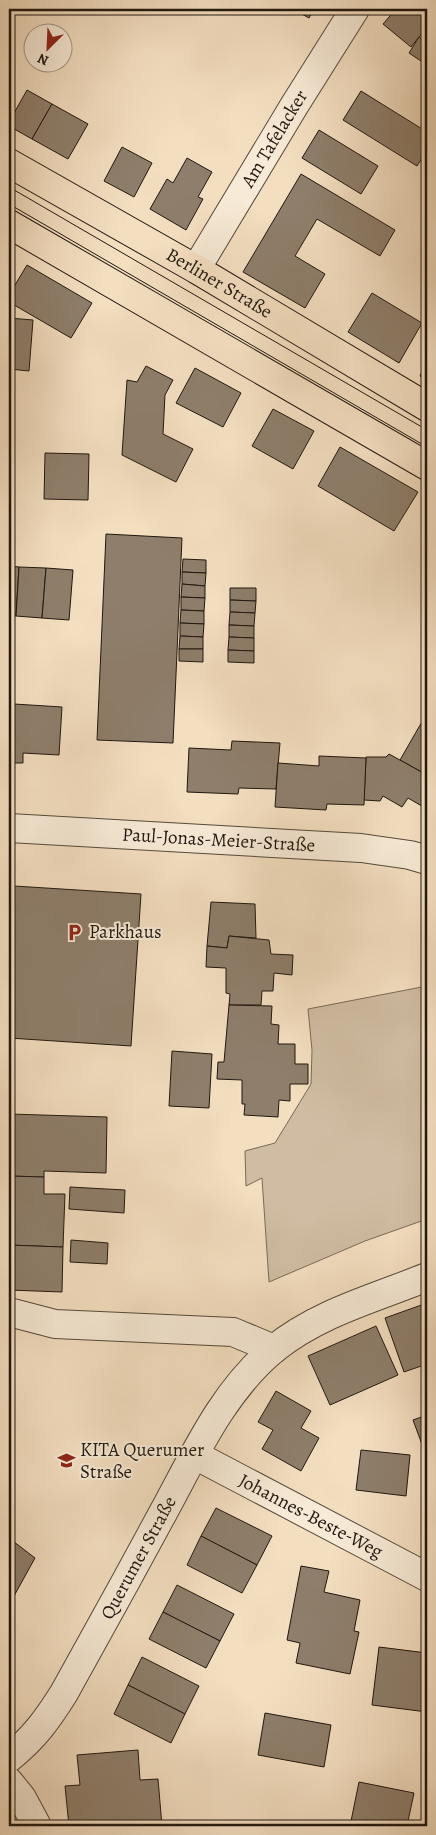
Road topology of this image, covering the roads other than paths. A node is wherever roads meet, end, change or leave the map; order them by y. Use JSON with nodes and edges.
{"nodes":[{"id":1,"x":355,"y":9,"type":"edge"},
{"id":2,"x":9,"y":163,"type":"edge"},
{"id":3,"x":9,"y":224,"type":"edge"},
{"id":4,"x":196,"y":269,"type":"junction"},
{"id":5,"x":427,"y":407,"type":"edge"},
{"id":6,"x":427,"y":466,"type":"edge"},
{"id":7,"x":9,"y":828,"type":"edge"},
{"id":8,"x":427,"y":860,"type":"edge"},
{"id":9,"x":427,"y":1277,"type":"edge"},
{"id":10,"x":9,"y":1312,"type":"edge"},
{"id":11,"x":274,"y":1349,"type":"junction"},
{"id":12,"x":195,"y":1455,"type":"junction"},
{"id":13,"x":427,"y":1578,"type":"edge"},
{"id":14,"x":9,"y":1758,"type":"edge"},
{"id":15,"x":9,"y":1782,"type":"edge"},
{"id":16,"x":37,"y":1826,"type":"edge"}],
"edges":[{"from":1,"to":4,"type":"street","name":"Am Tafelacker"},
{"from":2,"to":4,"type":"main road","name":"Berliner Straße"},
{"from":3,"to":6,"type":"main road"},
{"from":4,"to":5,"type":"main road","name":"Berliner Straße"},
{"from":7,"to":8,"type":"street","name":"Paul-Jonas-Meier-Straße"},
{"from":9,"to":11,"type":"street","name":"Querumer Straße"},
{"from":10,"to":11,"type":"street"},
{"from":11,"to":12,"type":"street","name":"Querumer Straße"},
{"from":12,"to":13,"type":"street","name":"Johannes-Beste-Weg"},
{"from":12,"to":14,"type":"street","name":"Querumer Straße"},
{"from":15,"to":16,"type":"street"}]}
